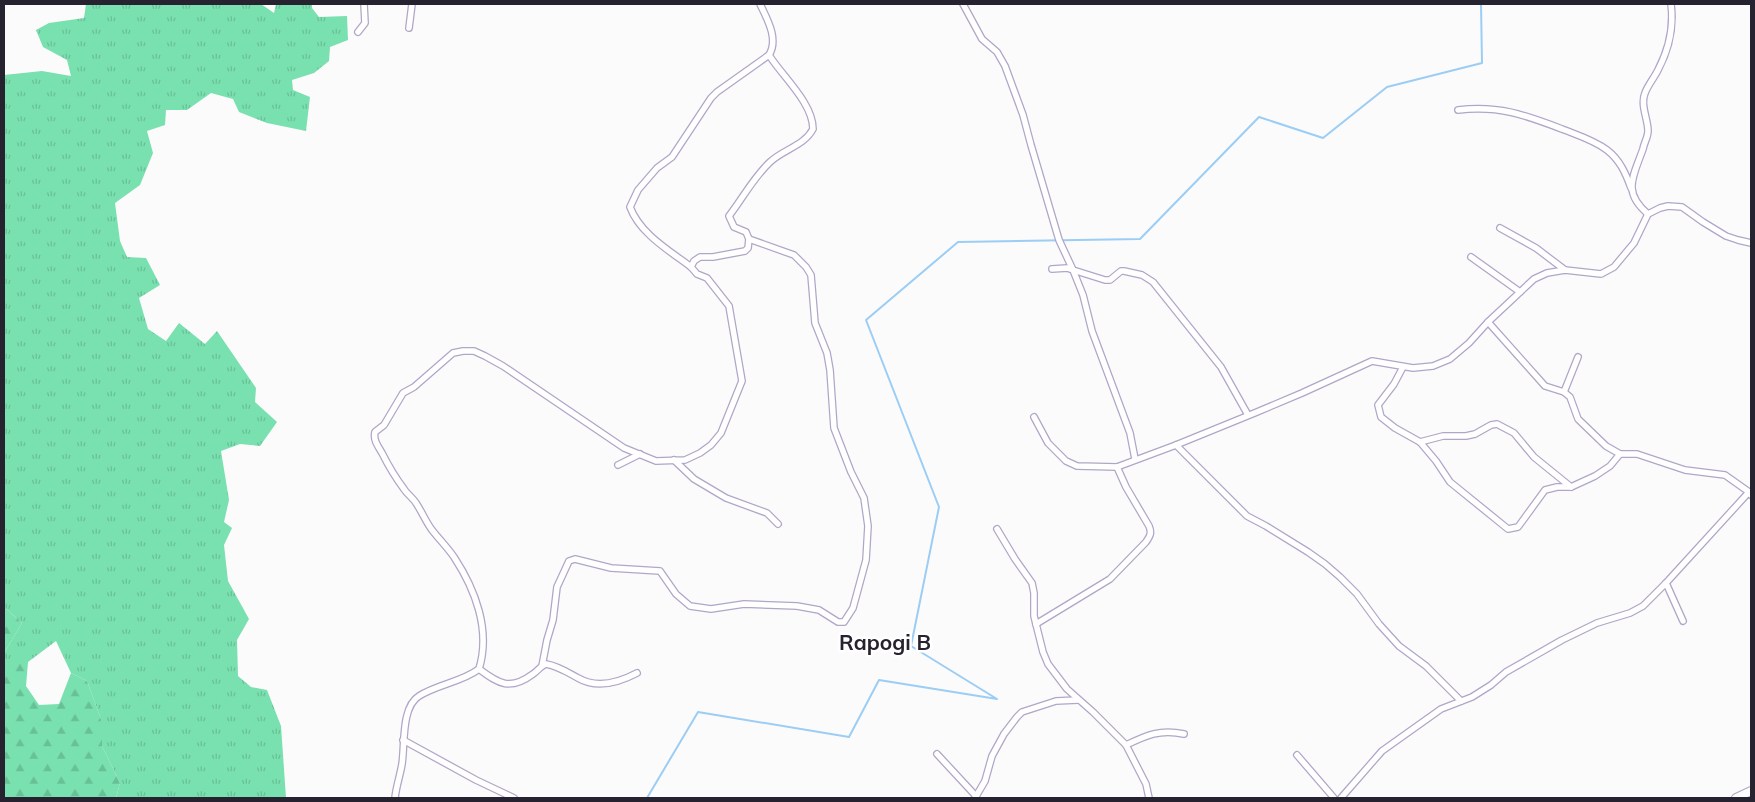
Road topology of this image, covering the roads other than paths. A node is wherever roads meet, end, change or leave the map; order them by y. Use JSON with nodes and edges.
{"nodes":[{"id":1,"x":364,"y":4,"type":"edge"},
{"id":2,"x":412,"y":4,"type":"edge"},
{"id":3,"x":760,"y":4,"type":"edge"},
{"id":4,"x":963,"y":4,"type":"edge"},
{"id":5,"x":1671,"y":4,"type":"edge"},
{"id":6,"x":409,"y":28,"type":"dead end"},
{"id":7,"x":358,"y":32,"type":"dead end"},
{"id":8,"x":769,"y":54,"type":"junction"},
{"id":9,"x":1458,"y":110,"type":"dead end"},
{"id":10,"x":1632,"y":190,"type":"junction"},
{"id":11,"x":1648,"y":214,"type":"junction"},
{"id":12,"x":1500,"y":228,"type":"dead end"},
{"id":13,"x":749,"y":239,"type":"junction"},
{"id":14,"x":1751,"y":243,"type":"edge"},
{"id":15,"x":1471,"y":257,"type":"dead end"},
{"id":16,"x":691,"y":267,"type":"junction"},
{"id":17,"x":1052,"y":269,"type":"dead end"},
{"id":18,"x":1074,"y":270,"type":"junction"},
{"id":19,"x":1565,"y":270,"type":"junction"},
{"id":20,"x":1520,"y":292,"type":"junction"},
{"id":21,"x":1488,"y":322,"type":"junction"},
{"id":22,"x":1578,"y":357,"type":"dead end"},
{"id":23,"x":1403,"y":367,"type":"junction"},
{"id":24,"x":1564,"y":392,"type":"junction"},
{"id":25,"x":1248,"y":415,"type":"junction"},
{"id":26,"x":1034,"y":417,"type":"dead end"},
{"id":27,"x":1420,"y":442,"type":"junction"},
{"id":28,"x":1176,"y":445,"type":"junction"},
{"id":29,"x":640,"y":454,"type":"junction"},
{"id":30,"x":1620,"y":454,"type":"junction"},
{"id":31,"x":1135,"y":459,"type":"junction"},
{"id":32,"x":674,"y":460,"type":"junction"},
{"id":33,"x":618,"y":465,"type":"dead end"},
{"id":34,"x":1116,"y":466,"type":"junction"},
{"id":35,"x":1571,"y":487,"type":"junction"},
{"id":36,"x":1750,"y":493,"type":"edge"},
{"id":37,"x":778,"y":524,"type":"dead end"},
{"id":38,"x":997,"y":528,"type":"dead end"},
{"id":39,"x":1666,"y":584,"type":"junction"},
{"id":40,"x":1683,"y":621,"type":"dead end"},
{"id":41,"x":1036,"y":624,"type":"junction"},
{"id":42,"x":542,"y":666,"type":"junction"},
{"id":43,"x":479,"y":669,"type":"junction"},
{"id":44,"x":637,"y":673,"type":"dead end"},
{"id":45,"x":1078,"y":700,"type":"junction"},
{"id":46,"x":1461,"y":701,"type":"junction"},
{"id":47,"x":1184,"y":734,"type":"dead end"},
{"id":48,"x":403,"y":740,"type":"junction"},
{"id":49,"x":1126,"y":745,"type":"junction"},
{"id":50,"x":937,"y":754,"type":"dead end"},
{"id":51,"x":1297,"y":755,"type":"dead end"},
{"id":52,"x":1751,"y":791,"type":"edge"},
{"id":53,"x":975,"y":797,"type":"edge"},
{"id":54,"x":395,"y":798,"type":"edge"},
{"id":55,"x":514,"y":798,"type":"edge"},
{"id":56,"x":1149,"y":798,"type":"edge"},
{"id":57,"x":1334,"y":798,"type":"edge"},
{"id":58,"x":1341,"y":798,"type":"edge"},
{"id":59,"x":1736,"y":798,"type":"edge"}],
"edges":[{"from":1,"to":7,"type":"street"},
{"from":2,"to":6,"type":"street"},
{"from":3,"to":8,"type":"street"},
{"from":4,"to":18,"type":"street"},
{"from":5,"to":10,"type":"street"},
{"from":8,"to":13,"type":"street"},
{"from":8,"to":16,"type":"street"},
{"from":9,"to":10,"type":"street"},
{"from":10,"to":11,"type":"street"},
{"from":11,"to":14,"type":"street"},
{"from":11,"to":19,"type":"street"},
{"from":12,"to":19,"type":"street"},
{"from":13,"to":16,"type":"street"},
{"from":13,"to":42,"type":"street"},
{"from":15,"to":20,"type":"street"},
{"from":16,"to":32,"type":"street"},
{"from":17,"to":18,"type":"street"},
{"from":18,"to":25,"type":"street"},
{"from":18,"to":31,"type":"street"},
{"from":19,"to":20,"type":"street"},
{"from":20,"to":21,"type":"street"},
{"from":21,"to":23,"type":"street"},
{"from":21,"to":24,"type":"street"},
{"from":22,"to":24,"type":"street"},
{"from":23,"to":25,"type":"street"},
{"from":23,"to":27,"type":"street"},
{"from":24,"to":30,"type":"street"},
{"from":25,"to":28,"type":"street"},
{"from":26,"to":34,"type":"street"},
{"from":27,"to":35,"type":"street"},
{"from":27,"to":35,"type":"street"},
{"from":28,"to":31,"type":"street"},
{"from":28,"to":46,"type":"street"},
{"from":29,"to":32,"type":"street"},
{"from":29,"to":33,"type":"street"},
{"from":29,"to":43,"type":"street"},
{"from":30,"to":35,"type":"street"},
{"from":30,"to":36,"type":"street"},
{"from":31,"to":34,"type":"street"},
{"from":32,"to":37,"type":"street"},
{"from":34,"to":41,"type":"street"},
{"from":36,"to":39,"type":"street"},
{"from":38,"to":41,"type":"street"},
{"from":39,"to":40,"type":"street"},
{"from":39,"to":46,"type":"street"},
{"from":41,"to":45,"type":"street"},
{"from":42,"to":43,"type":"street"},
{"from":42,"to":44,"type":"street"},
{"from":43,"to":48,"type":"street"},
{"from":45,"to":49,"type":"street"},
{"from":45,"to":53,"type":"street"},
{"from":46,"to":58,"type":"street"},
{"from":47,"to":49,"type":"street"},
{"from":48,"to":54,"type":"street"},
{"from":48,"to":55,"type":"street"},
{"from":49,"to":56,"type":"street"},
{"from":50,"to":53,"type":"street"},
{"from":51,"to":57,"type":"street"},
{"from":52,"to":59,"type":"street"}]}
